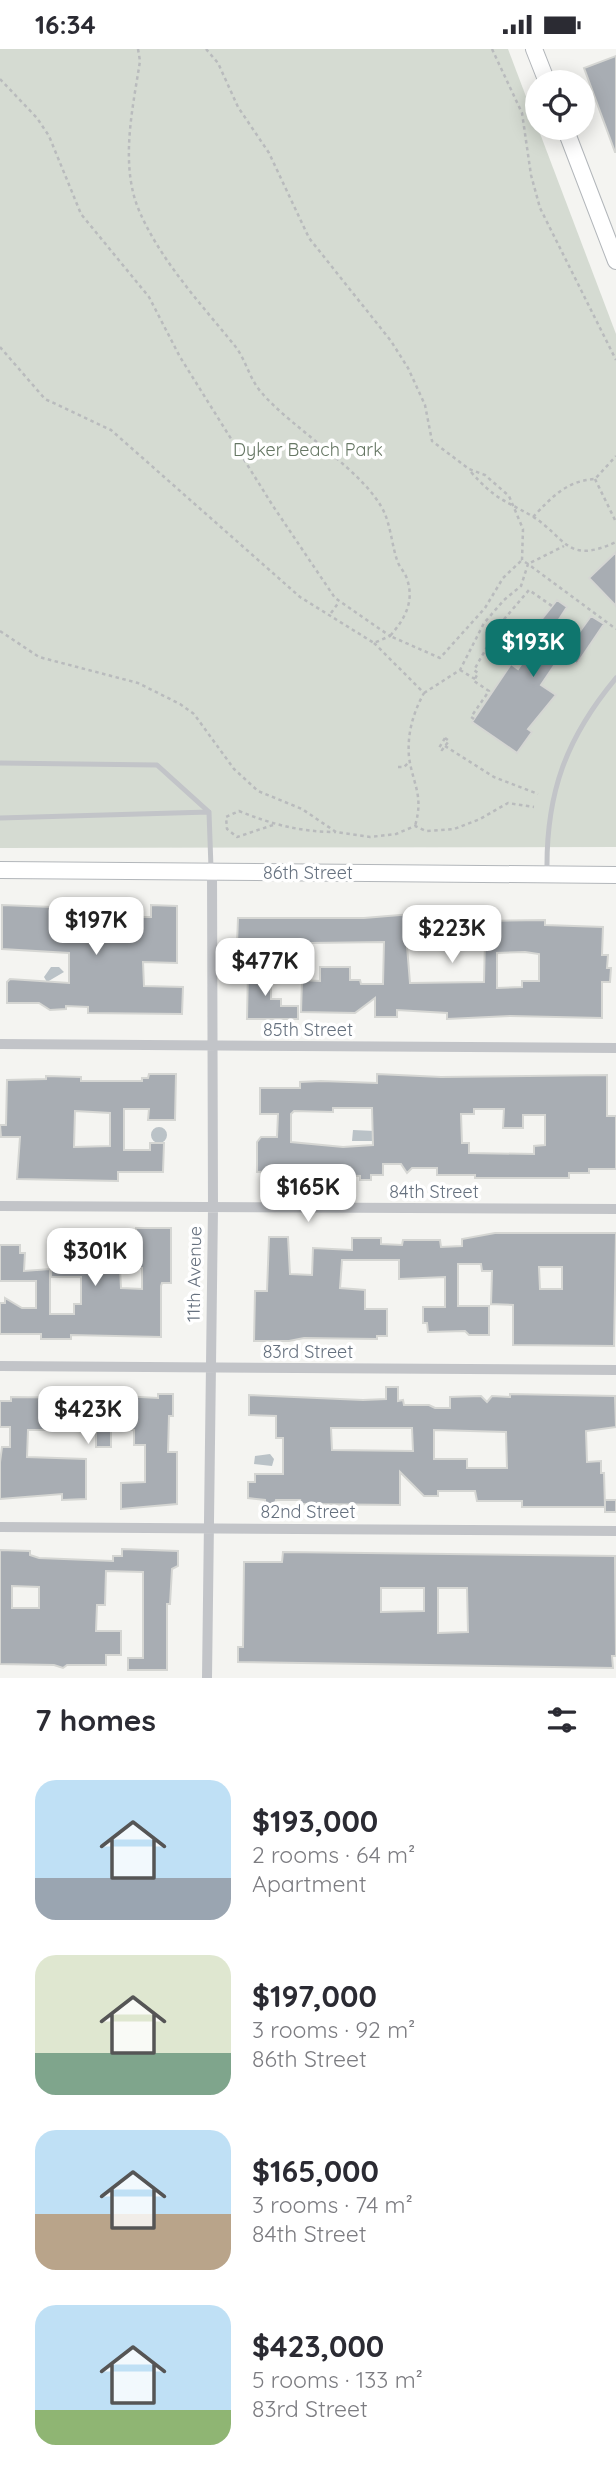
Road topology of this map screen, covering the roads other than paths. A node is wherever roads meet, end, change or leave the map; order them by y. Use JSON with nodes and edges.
{"nodes":[{"id":1,"x":534,"y":49,"type":"edge"},
{"id":2,"x":542,"y":70,"type":"edge"},
{"id":3,"x":570,"y":140,"type":"edge"},
{"id":4,"x":616,"y":261,"type":"edge"},
{"id":5,"x":616,"y":678,"type":"edge"},
{"id":6,"x":0,"y":763,"type":"edge"},
{"id":7,"x":209,"y":812,"type":"junction"},
{"id":8,"x":0,"y":818,"type":"edge"},
{"id":9,"x":0,"y":870,"type":"edge"},
{"id":10,"x":212,"y":871,"type":"junction"},
{"id":11,"x":547,"y":874,"type":"junction"},
{"id":12,"x":616,"y":875,"type":"edge"},
{"id":13,"x":0,"y":1044,"type":"edge"},
{"id":14,"x":214,"y":1047,"type":"junction"},
{"id":15,"x":616,"y":1048,"type":"edge"},
{"id":16,"x":0,"y":1206,"type":"edge"},
{"id":17,"x":213,"y":1208,"type":"junction"},
{"id":18,"x":616,"y":1209,"type":"edge"},
{"id":19,"x":0,"y":1366,"type":"edge"},
{"id":20,"x":209,"y":1367,"type":"junction"},
{"id":21,"x":616,"y":1370,"type":"edge"},
{"id":22,"x":0,"y":1527,"type":"edge"},
{"id":23,"x":208,"y":1528,"type":"junction"},
{"id":24,"x":616,"y":1531,"type":"edge"},
{"id":25,"x":207,"y":1678,"type":"edge"}],
"edges":[{"from":1,"to":2,"type":"main road"},
{"from":3,"to":4,"type":"main road"},
{"from":5,"to":11,"type":"lane"},
{"from":6,"to":7,"type":"lane"},
{"from":7,"to":8,"type":"lane"},
{"from":7,"to":10,"type":"lane"},
{"from":9,"to":10,"type":"main road","name":"86th Street"},
{"from":10,"to":11,"type":"main road","name":"86th Street"},
{"from":10,"to":14,"type":"street","name":"11th Avenue"},
{"from":11,"to":12,"type":"main road","name":"86th Street"},
{"from":13,"to":14,"type":"street","name":"85th Street"},
{"from":14,"to":15,"type":"street","name":"85th Street"},
{"from":14,"to":17,"type":"street","name":"11th Avenue"},
{"from":16,"to":17,"type":"street","name":"84th Street"},
{"from":17,"to":18,"type":"street","name":"84th Street"},
{"from":17,"to":20,"type":"street","name":"11th Avenue"},
{"from":19,"to":20,"type":"street","name":"83rd Street"},
{"from":20,"to":21,"type":"street","name":"83rd Street"},
{"from":20,"to":23,"type":"street","name":"11th Avenue"},
{"from":22,"to":23,"type":"street","name":"82nd Street"},
{"from":23,"to":24,"type":"street","name":"82nd Street"},
{"from":23,"to":25,"type":"street","name":"11th Avenue"}]}
